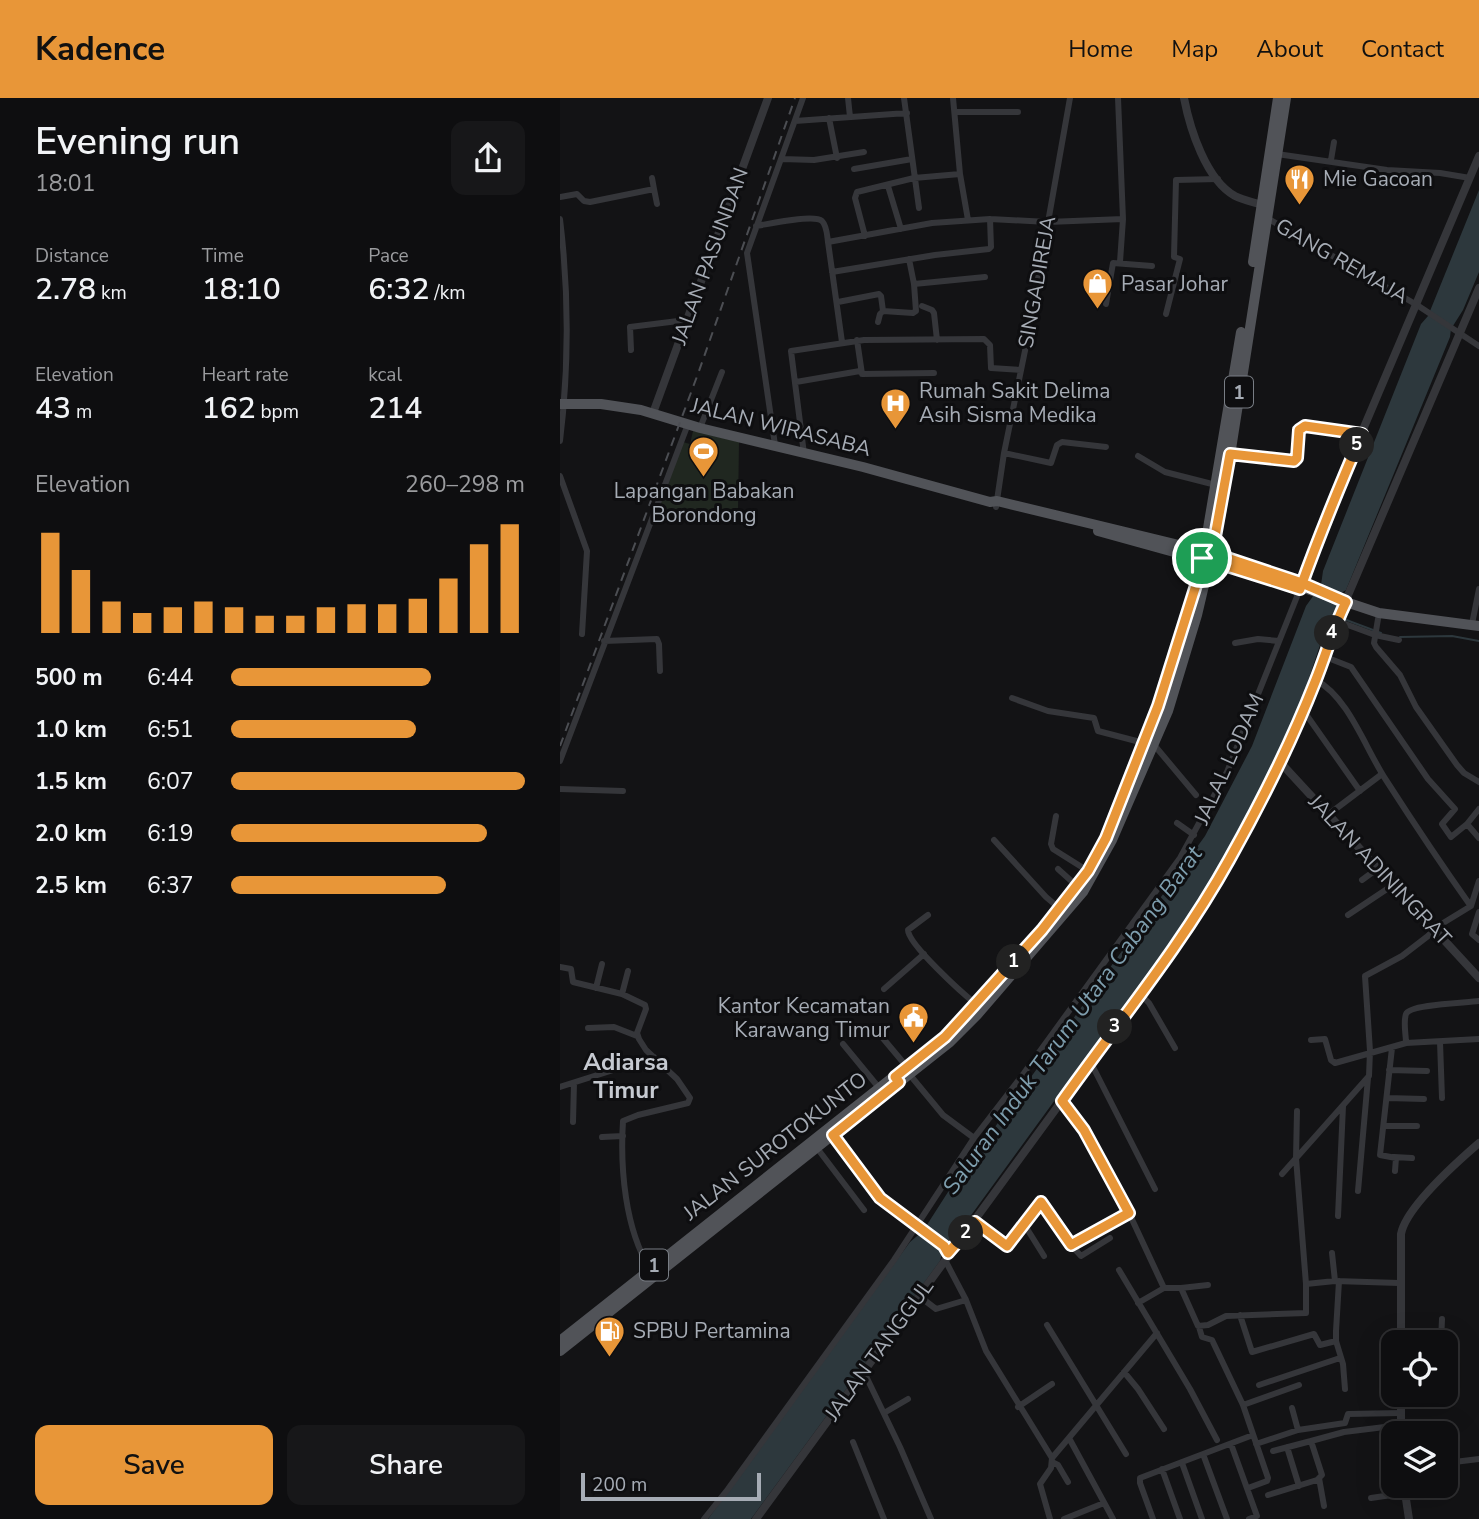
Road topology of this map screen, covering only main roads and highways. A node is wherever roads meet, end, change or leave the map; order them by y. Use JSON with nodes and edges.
{"nodes":[{"id":1,"x":1278,"y":98,"type":"edge"},
{"id":2,"x":1286,"y":98,"type":"edge"},
{"id":3,"x":562,"y":404,"type":"edge"},
{"id":4,"x":1207,"y":556,"type":"junction"},
{"id":5,"x":1476,"y":625,"type":"edge"},
{"id":6,"x":1149,"y":744,"type":"junction"},
{"id":7,"x":1061,"y":913,"type":"junction"},
{"id":8,"x":1001,"y":983,"type":"junction"},
{"id":9,"x":908,"y":1071,"type":"junction"},
{"id":10,"x":897,"y":1079,"type":"junction"},
{"id":11,"x":560,"y":1341,"type":"edge"},
{"id":12,"x":560,"y":1351,"type":"edge"}],
"edges":[{"from":1,"to":4,"type":"main road","number":"1"},
{"from":2,"to":4,"type":"main road","number":"1"},
{"from":3,"to":4,"type":"main road","name":"JALAN WIRASABA"},
{"from":4,"to":5,"type":"main road","name":"JALAN WIRASABA"},
{"from":4,"to":6,"type":"main road","number":"1"},
{"from":6,"to":7,"type":"main road","number":"1"},
{"from":6,"to":7,"type":"main road","number":"1"},
{"from":7,"to":8,"type":"main road","name":"JALAN SUROTOKUNTO","number":"1"},
{"from":8,"to":9,"type":"main road","name":"JALAN SUROTOKUNTO","number":"1"},
{"from":8,"to":9,"type":"main road","name":"JALAN SUROTOKUNTO","number":"1"},
{"from":9,"to":10,"type":"main road","name":"JALAN SUROTOKUNTO","number":"1"},
{"from":10,"to":11,"type":"main road","name":"JALAN SUROTOKUNTO","number":"1"},
{"from":10,"to":12,"type":"main road","name":"JALAN SUROTOKUNTO","number":"1"}]}
